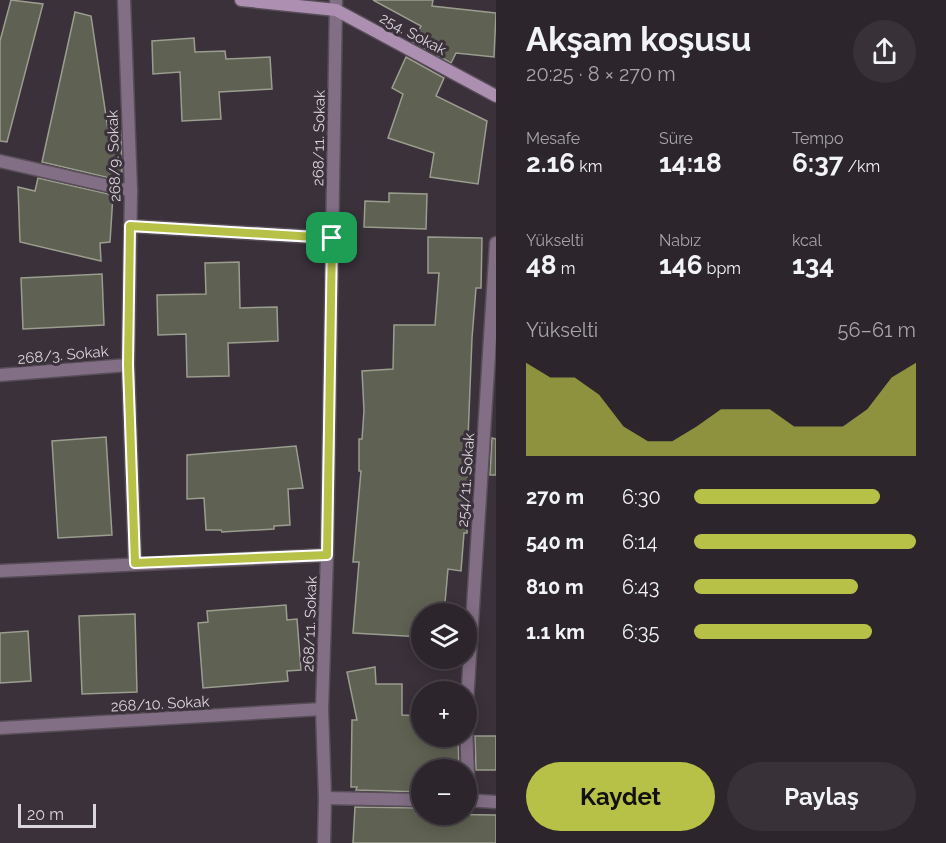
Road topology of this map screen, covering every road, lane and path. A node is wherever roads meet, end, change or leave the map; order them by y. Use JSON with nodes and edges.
{"nodes":[{"id":1,"x":124,"y":0,"type":"edge"},
{"id":2,"x":241,"y":0,"type":"edge"},
{"id":3,"x":336,"y":5,"type":"edge"},
{"id":4,"x":496,"y":96,"type":"edge"},
{"id":5,"x":0,"y":161,"type":"edge"},
{"id":6,"x":131,"y":191,"type":"junction"},
{"id":7,"x":130,"y":226,"type":"junction"},
{"id":8,"x":332,"y":238,"type":"junction"},
{"id":9,"x":496,"y":243,"type":"edge"},
{"id":10,"x":128,"y":365,"type":"junction"},
{"id":11,"x":0,"y":375,"type":"edge"},
{"id":12,"x":327,"y":555,"type":"junction"},
{"id":13,"x":135,"y":563,"type":"junction"},
{"id":14,"x":0,"y":571,"type":"edge"},
{"id":15,"x":468,"y":681,"type":"edge"},
{"id":16,"x":322,"y":709,"type":"junction"},
{"id":17,"x":0,"y":728,"type":"edge"},
{"id":18,"x":325,"y":798,"type":"junction"},
{"id":19,"x":411,"y":800,"type":"edge"},
{"id":20,"x":477,"y":801,"type":"edge"},
{"id":21,"x":496,"y":802,"type":"edge"},
{"id":22,"x":324,"y":843,"type":"edge"}],
"edges":[{"from":1,"to":6,"type":"street","name":"268/9. Sokak"},
{"from":2,"to":3,"type":"street","name":"254. Sokak"},
{"from":3,"to":4,"type":"street","name":"254. Sokak"},
{"from":3,"to":8,"type":"street","name":"268/11. Sokak"},
{"from":5,"to":6,"type":"street"},
{"from":6,"to":7,"type":"street","name":"268/9. Sokak"},
{"from":7,"to":8,"type":"street"},
{"from":7,"to":10,"type":"street","name":"268/9. Sokak"},
{"from":8,"to":12,"type":"street","name":"268/11. Sokak"},
{"from":9,"to":15,"type":"street","name":"254/11. Sokak"},
{"from":10,"to":11,"type":"street","name":"268/3. Sokak"},
{"from":10,"to":13,"type":"street","name":"268/9. Sokak"},
{"from":12,"to":13,"type":"street"},
{"from":12,"to":16,"type":"street","name":"268/11. Sokak"},
{"from":13,"to":14,"type":"street"},
{"from":16,"to":17,"type":"street","name":"268/10. Sokak"},
{"from":16,"to":18,"type":"street","name":"268/11. Sokak"},
{"from":18,"to":19,"type":"street"},
{"from":18,"to":22,"type":"street","name":"268/11. Sokak"},
{"from":20,"to":21,"type":"street"}]}
